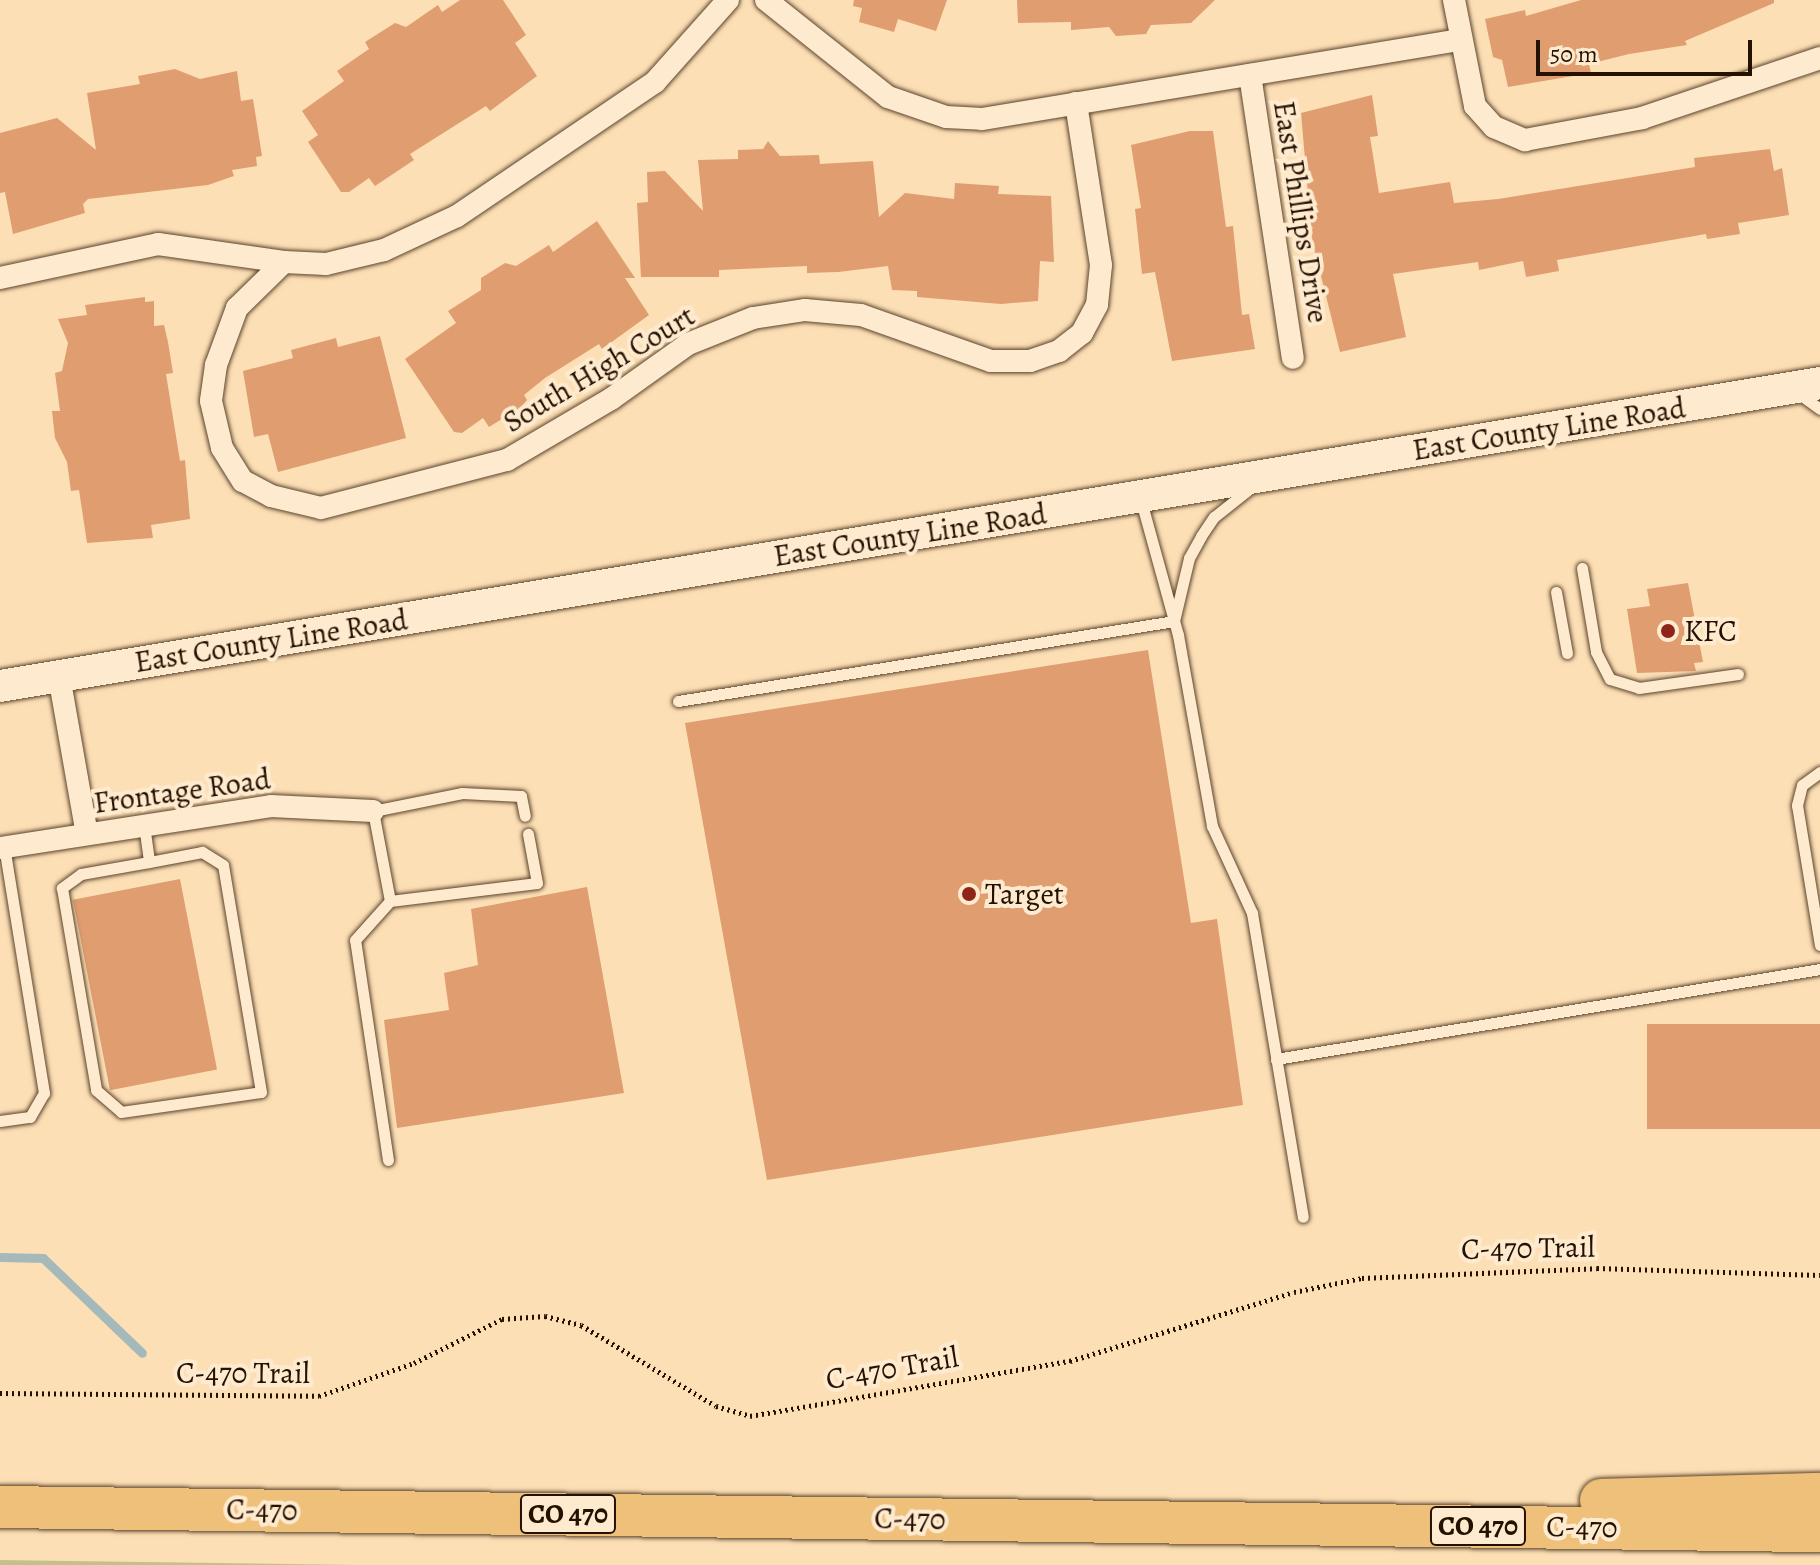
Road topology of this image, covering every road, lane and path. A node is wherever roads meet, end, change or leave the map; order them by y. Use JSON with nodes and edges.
{"nodes":[{"id":1,"x":728,"y":0,"type":"edge"},
{"id":2,"x":766,"y":0,"type":"edge"},
{"id":3,"x":1454,"y":0,"type":"edge"},
{"id":4,"x":1461,"y":40,"type":"junction"},
{"id":5,"x":1820,"y":58,"type":"edge"},
{"id":6,"x":1250,"y":75,"type":"junction"},
{"id":7,"x":1076,"y":103,"type":"junction"},
{"id":8,"x":284,"y":262,"type":"junction"},
{"id":9,"x":0,"y":278,"type":"edge"},
{"id":10,"x":1293,"y":358,"type":"dead end"},
{"id":11,"x":1805,"y":386,"type":"edge"},
{"id":12,"x":1820,"y":409,"type":"edge"},
{"id":13,"x":1272,"y":474,"type":"junction"},
{"id":14,"x":1139,"y":497,"type":"junction"},
{"id":15,"x":1582,"y":568,"type":"dead end"},
{"id":16,"x":1556,"y":592,"type":"dead end"},
{"id":17,"x":1174,"y":621,"type":"junction"},
{"id":18,"x":1567,"y":653,"type":"dead end"},
{"id":19,"x":1738,"y":674,"type":"dead end"},
{"id":20,"x":59,"y":676,"type":"junction"},
{"id":21,"x":0,"y":686,"type":"edge"},
{"id":22,"x":678,"y":701,"type":"dead end"},
{"id":23,"x":1820,"y":772,"type":"edge"},
{"id":24,"x":373,"y":811,"type":"junction"},
{"id":25,"x":525,"y":816,"type":"dead end"},
{"id":26,"x":144,"y":825,"type":"junction"},
{"id":27,"x":87,"y":834,"type":"junction"},
{"id":28,"x":528,"y":834,"type":"dead end"},
{"id":29,"x":2,"y":848,"type":"edge"},
{"id":30,"x":149,"y":862,"type":"junction"},
{"id":31,"x":5,"y":886,"type":"edge"},
{"id":32,"x":390,"y":901,"type":"junction"},
{"id":33,"x":1820,"y":945,"type":"edge"},
{"id":34,"x":1820,"y":969,"type":"edge"},
{"id":35,"x":1276,"y":1059,"type":"junction"},
{"id":36,"x":0,"y":1121,"type":"edge"},
{"id":37,"x":388,"y":1160,"type":"dead end"},
{"id":38,"x":1303,"y":1217,"type":"dead end"},
{"id":39,"x":1820,"y":1275,"type":"edge"},
{"id":40,"x":0,"y":1393,"type":"edge"},
{"id":41,"x":1820,"y":1494,"type":"edge"},
{"id":42,"x":0,"y":1507,"type":"edge"},
{"id":43,"x":1136,"y":1521,"type":"junction"},
{"id":44,"x":1820,"y":1531,"type":"edge"}],
"edges":[{"from":1,"to":8,"type":"street"},
{"from":2,"to":7,"type":"street","name":"East Phillips Drive"},
{"from":3,"to":4,"type":"street"},
{"from":4,"to":5,"type":"street"},
{"from":4,"to":6,"type":"street","name":"East Phillips Drive"},
{"from":6,"to":7,"type":"street","name":"East Phillips Drive"},
{"from":6,"to":10,"type":"street","name":"East Phillips Drive"},
{"from":7,"to":8,"type":"street","name":"South High Court"},
{"from":8,"to":9,"type":"street"},
{"from":11,"to":12,"type":"lane"},
{"from":11,"to":13,"type":"main road","name":"East County Line Road"},
{"from":13,"to":14,"type":"main road","name":"East County Line Road"},
{"from":13,"to":17,"type":"lane"},
{"from":14,"to":17,"type":"lane"},
{"from":14,"to":20,"type":"main road","name":"East County Line Road"},
{"from":15,"to":19,"type":"lane"},
{"from":16,"to":18,"type":"lane"},
{"from":17,"to":22,"type":"lane"},
{"from":17,"to":35,"type":"lane"},
{"from":20,"to":21,"type":"main road","name":"East County Line Road"},
{"from":20,"to":27,"type":"street"},
{"from":23,"to":33,"type":"lane"},
{"from":24,"to":25,"type":"lane"},
{"from":24,"to":26,"type":"street","name":"Frontage Road"},
{"from":24,"to":32,"type":"lane"},
{"from":26,"to":27,"type":"street","name":"Frontage Road"},
{"from":26,"to":30,"type":"lane"},
{"from":27,"to":29,"type":"street","name":"Frontage Road"},
{"from":28,"to":32,"type":"lane"},
{"from":29,"to":31,"type":"lane"},
{"from":30,"to":30,"type":"lane"},
{"from":31,"to":36,"type":"lane"},
{"from":32,"to":37,"type":"lane"},
{"from":34,"to":35,"type":"lane"},
{"from":35,"to":38,"type":"lane"},
{"from":39,"to":40,"type":"path","name":"C-470 Trail"},
{"from":41,"to":43,"type":"highway"},
{"from":42,"to":43,"type":"highway","name":"C-470","number":"CO 470"},
{"from":43,"to":44,"type":"highway","name":"C-470","number":"CO 470"}]}
